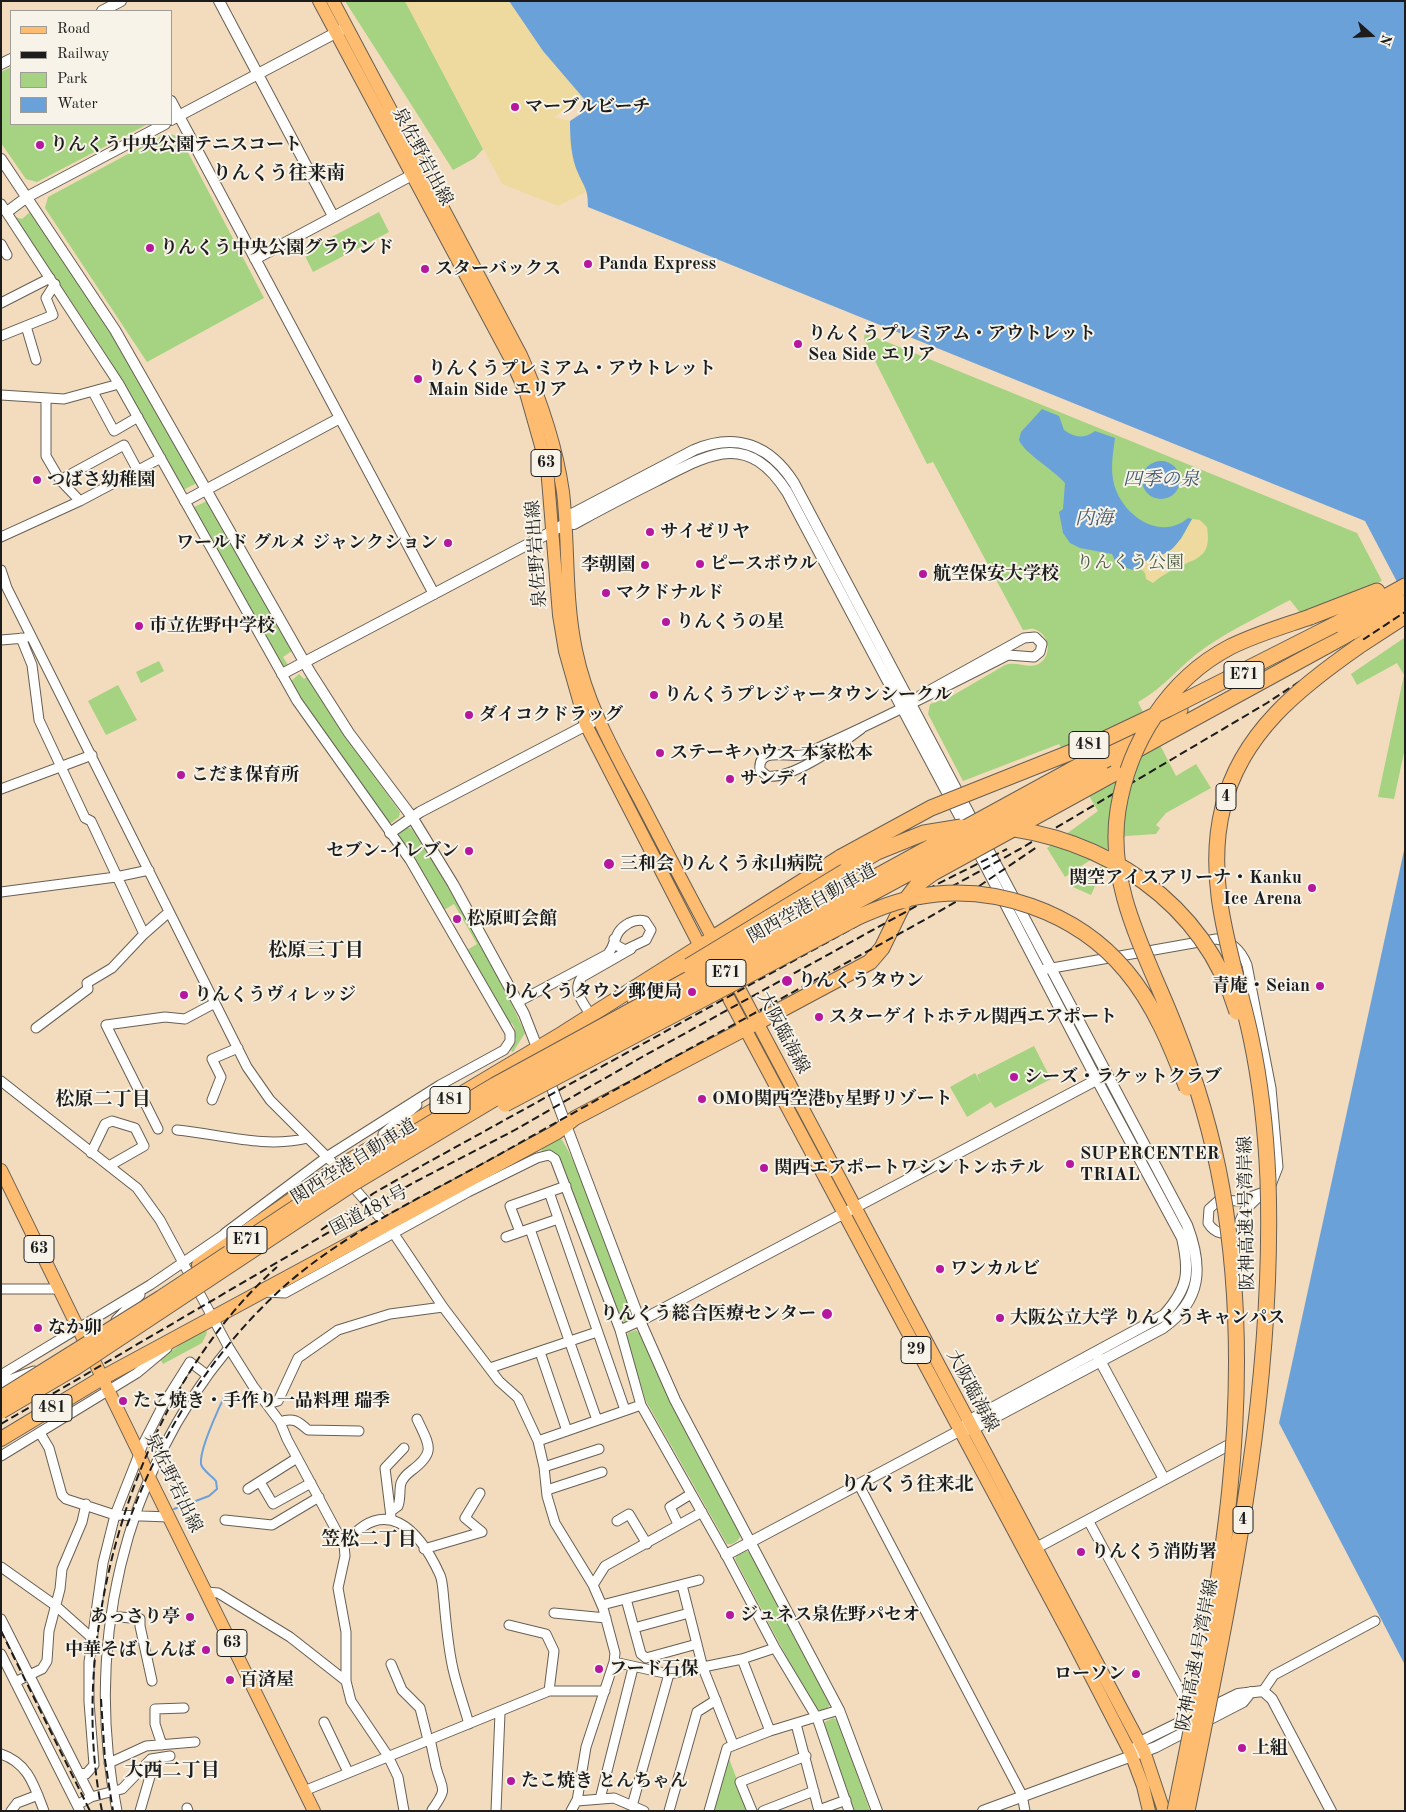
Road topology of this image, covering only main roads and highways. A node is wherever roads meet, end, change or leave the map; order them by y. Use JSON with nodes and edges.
{"nodes":[{"id":1,"x":319,"y":1,"type":"edge"},
{"id":2,"x":333,"y":1,"type":"edge"},
{"id":3,"x":341,"y":30,"type":"junction"},
{"id":4,"x":1405,"y":578,"type":"edge"},
{"id":5,"x":1405,"y":586,"type":"edge"},
{"id":6,"x":1405,"y":603,"type":"edge"},
{"id":7,"x":1405,"y":616,"type":"edge"},
{"id":8,"x":1334,"y":625,"type":"junction"},
{"id":9,"x":1286,"y":669,"type":"junction"},
{"id":10,"x":592,"y":722,"type":"junction"},
{"id":11,"x":1157,"y":731,"type":"junction"},
{"id":12,"x":706,"y":943,"type":"junction"},
{"id":13,"x":752,"y":1025,"type":"junction"},
{"id":14,"x":495,"y":1085,"type":"junction"},
{"id":15,"x":449,"y":1127,"type":"junction"},
{"id":16,"x":1,"y":1170,"type":"edge"},
{"id":17,"x":849,"y":1211,"type":"junction"},
{"id":18,"x":1269,"y":1225,"type":"junction"},
{"id":19,"x":1232,"y":1269,"type":"junction"},
{"id":20,"x":84,"y":1342,"type":"junction"},
{"id":21,"x":102,"y":1378,"type":"junction"},
{"id":22,"x":1,"y":1394,"type":"edge"},
{"id":23,"x":1,"y":1398,"type":"edge"},
{"id":24,"x":1,"y":1411,"type":"edge"},
{"id":25,"x":1,"y":1439,"type":"edge"},
{"id":26,"x":314,"y":1811,"type":"edge"},
{"id":27,"x":1149,"y":1811,"type":"edge"},
{"id":28,"x":1164,"y":1811,"type":"edge"},
{"id":29,"x":1175,"y":1811,"type":"edge"},
{"id":30,"x":1187,"y":1811,"type":"edge"}],
"edges":[{"from":1,"to":3,"type":"main road","name":"泉佐野岩出線","number":"63"},
{"from":2,"to":3,"type":"main road","name":"泉佐野岩出線","number":"63"},
{"from":3,"to":10,"type":"main road","name":"泉佐野岩出線","number":"63"},
{"from":3,"to":10,"type":"main road","name":"泉佐野岩出線","number":"63"},
{"from":4,"to":19,"type":"highway","bridge":true},
{"from":5,"to":8,"type":"highway","number":"E71"},
{"from":6,"to":9,"type":"highway","number":"E71"},
{"from":7,"to":18,"type":"highway","name":"阪神高速4号湾岸線","number":"4","bridge":true},
{"from":8,"to":11,"type":"highway","number":"E71","bridge":true},
{"from":8,"to":12,"type":"highway","number":"481","bridge":true},
{"from":9,"to":11,"type":"highway","number":"E71"},
{"from":9,"to":13,"type":"highway","number":"481","bridge":true},
{"from":10,"to":12,"type":"main road","name":"泉佐野岩出線","number":"63"},
{"from":11,"to":14,"type":"highway","name":"関西空港自動車道","number":"E71","bridge":true},
{"from":11,"to":15,"type":"highway","name":"関西空港自動車道","number":"E71","bridge":true},
{"from":12,"to":13,"type":"main road","name":"大阪臨海線","number":"29"},
{"from":12,"to":20,"type":"highway","number":"481"},
{"from":13,"to":17,"type":"main road","name":"大阪臨海線","number":"29"},
{"from":13,"to":21,"type":"highway","name":"国道481号","number":"481"},
{"from":14,"to":18,"type":"highway","bridge":true},
{"from":14,"to":23,"type":"highway","name":"関西空港自動車道","number":"E71","bridge":true},
{"from":15,"to":19,"type":"highway","bridge":true},
{"from":15,"to":24,"type":"highway","name":"関西空港自動車道","number":"E71","bridge":true},
{"from":16,"to":20,"type":"main road","name":"泉佐野岩出線","number":"63"},
{"from":17,"to":27,"type":"main road","name":"大阪臨海線","number":"29"},
{"from":17,"to":28,"type":"main road","name":"大阪臨海線","number":"29"},
{"from":18,"to":30,"type":"highway","name":"阪神高速4号湾岸線","number":"4","bridge":true},
{"from":19,"to":29,"type":"highway","name":"阪神高速4号湾岸線","number":"4","bridge":true},
{"from":20,"to":21,"type":"main road","name":"泉佐野岩出線","number":"63"},
{"from":20,"to":22,"type":"highway","number":"481"},
{"from":21,"to":25,"type":"highway","name":"国道481号","number":"481"},
{"from":21,"to":26,"type":"main road","name":"泉佐野岩出線","number":"63"}]}
